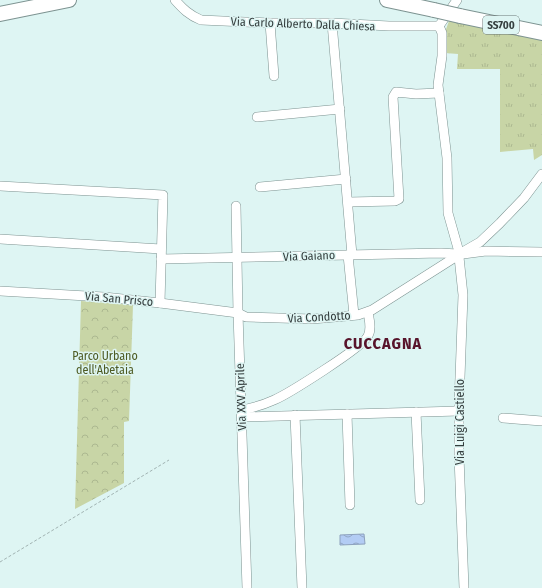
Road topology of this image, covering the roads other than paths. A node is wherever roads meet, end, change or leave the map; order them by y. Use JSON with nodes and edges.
{"nodes":[{"id":1,"x":68,"y":0,"type":"edge"},
{"id":2,"x":175,"y":0,"type":"edge"},
{"id":3,"x":387,"y":0,"type":"edge"},
{"id":4,"x":457,"y":0,"type":"edge"},
{"id":5,"x":4,"y":13,"type":"edge"},
{"id":6,"x":270,"y":23,"type":"junction"},
{"id":7,"x":332,"y":23,"type":"junction"},
{"id":8,"x":439,"y":26,"type":"junction"},
{"id":9,"x":542,"y":33,"type":"edge"},
{"id":10,"x":274,"y":76,"type":"dead end"},
{"id":11,"x":439,"y":93,"type":"junction"},
{"id":12,"x":340,"y":109,"type":"junction"},
{"id":13,"x":257,"y":117,"type":"dead end"},
{"id":14,"x":542,"y":174,"type":"edge"},
{"id":15,"x":346,"y":179,"type":"junction"},
{"id":16,"x":0,"y":186,"type":"edge"},
{"id":17,"x":538,"y":186,"type":"edge"},
{"id":18,"x":260,"y":187,"type":"dead end"},
{"id":19,"x":348,"y":202,"type":"junction"},
{"id":20,"x":236,"y":206,"type":"dead end"},
{"id":21,"x":0,"y":239,"type":"edge"},
{"id":22,"x":161,"y":248,"type":"junction"},
{"id":23,"x":542,"y":252,"type":"edge"},
{"id":24,"x":459,"y":254,"type":"junction"},
{"id":25,"x":350,"y":255,"type":"junction"},
{"id":26,"x":237,"y":258,"type":"junction"},
{"id":27,"x":161,"y":259,"type":"junction"},
{"id":28,"x":0,"y":291,"type":"edge"},
{"id":29,"x":160,"y":302,"type":"junction"},
{"id":30,"x":368,"y":312,"type":"junction"},
{"id":31,"x":238,"y":313,"type":"junction"},
{"id":32,"x":354,"y":315,"type":"junction"},
{"id":33,"x":460,"y":411,"type":"junction"},
{"id":34,"x":416,"y":412,"type":"junction"},
{"id":35,"x":241,"y":413,"type":"junction"},
{"id":36,"x":347,"y":414,"type":"junction"},
{"id":37,"x":295,"y":415,"type":"junction"},
{"id":38,"x":503,"y":418,"type":"dead end"},
{"id":39,"x":542,"y":421,"type":"edge"},
{"id":40,"x":420,"y":500,"type":"dead end"},
{"id":41,"x":350,"y":505,"type":"dead end"},
{"id":42,"x":247,"y":588,"type":"edge"},
{"id":43,"x":302,"y":588,"type":"edge"},
{"id":44,"x":464,"y":588,"type":"edge"}],
"edges":[{"from":1,"to":5,"type":"highway"},
{"from":2,"to":6,"type":"street","name":"Via Carlo Alberto Dalla Chiesa"},
{"from":3,"to":9,"type":"highway","number":"SS700","bridge":true},
{"from":4,"to":8,"type":"street"},
{"from":6,"to":7,"type":"street","name":"Via Carlo Alberto Dalla Chiesa"},
{"from":6,"to":10,"type":"street"},
{"from":7,"to":8,"type":"street","name":"Via Carlo Alberto Dalla Chiesa"},
{"from":7,"to":12,"type":"street"},
{"from":8,"to":11,"type":"street","name":"Via Luigi Castiello"},
{"from":11,"to":19,"type":"street"},
{"from":11,"to":24,"type":"street","name":"Via Luigi Castiello"},
{"from":12,"to":13,"type":"street"},
{"from":12,"to":15,"type":"street"},
{"from":14,"to":17,"type":"street","name":"Via Condotto"},
{"from":15,"to":18,"type":"street"},
{"from":15,"to":19,"type":"street"},
{"from":16,"to":22,"type":"street"},
{"from":17,"to":24,"type":"street","name":"Via Condotto"},
{"from":19,"to":25,"type":"street"},
{"from":20,"to":26,"type":"street","name":"Via XXV Aprile"},
{"from":21,"to":22,"type":"street"},
{"from":22,"to":27,"type":"street"},
{"from":23,"to":24,"type":"street"},
{"from":24,"to":25,"type":"street","name":"Via Gaiano"},
{"from":24,"to":30,"type":"street","name":"Via Condotto"},
{"from":24,"to":33,"type":"street","name":"Via Luigi Castiello"},
{"from":25,"to":26,"type":"street","name":"Via Gaiano"},
{"from":25,"to":32,"type":"street"},
{"from":26,"to":27,"type":"street","name":"Via Gaiano"},
{"from":26,"to":31,"type":"street","name":"Via XXV Aprile"},
{"from":27,"to":29,"type":"street"},
{"from":28,"to":29,"type":"street","name":"Via San Prisco"},
{"from":29,"to":31,"type":"street","name":"Via San Prisco"},
{"from":30,"to":32,"type":"street","name":"Via Condotto"},
{"from":30,"to":35,"type":"street"},
{"from":31,"to":32,"type":"street","name":"Via Condotto"},
{"from":31,"to":35,"type":"street","name":"Via XXV Aprile"},
{"from":33,"to":34,"type":"street"},
{"from":33,"to":44,"type":"street","name":"Via Luigi Castiello"},
{"from":34,"to":36,"type":"street"},
{"from":34,"to":40,"type":"street"},
{"from":35,"to":37,"type":"street"},
{"from":35,"to":42,"type":"street","name":"Via XXV Aprile"},
{"from":36,"to":37,"type":"street"},
{"from":36,"to":41,"type":"street"},
{"from":37,"to":43,"type":"street"},
{"from":38,"to":39,"type":"street"}]}
